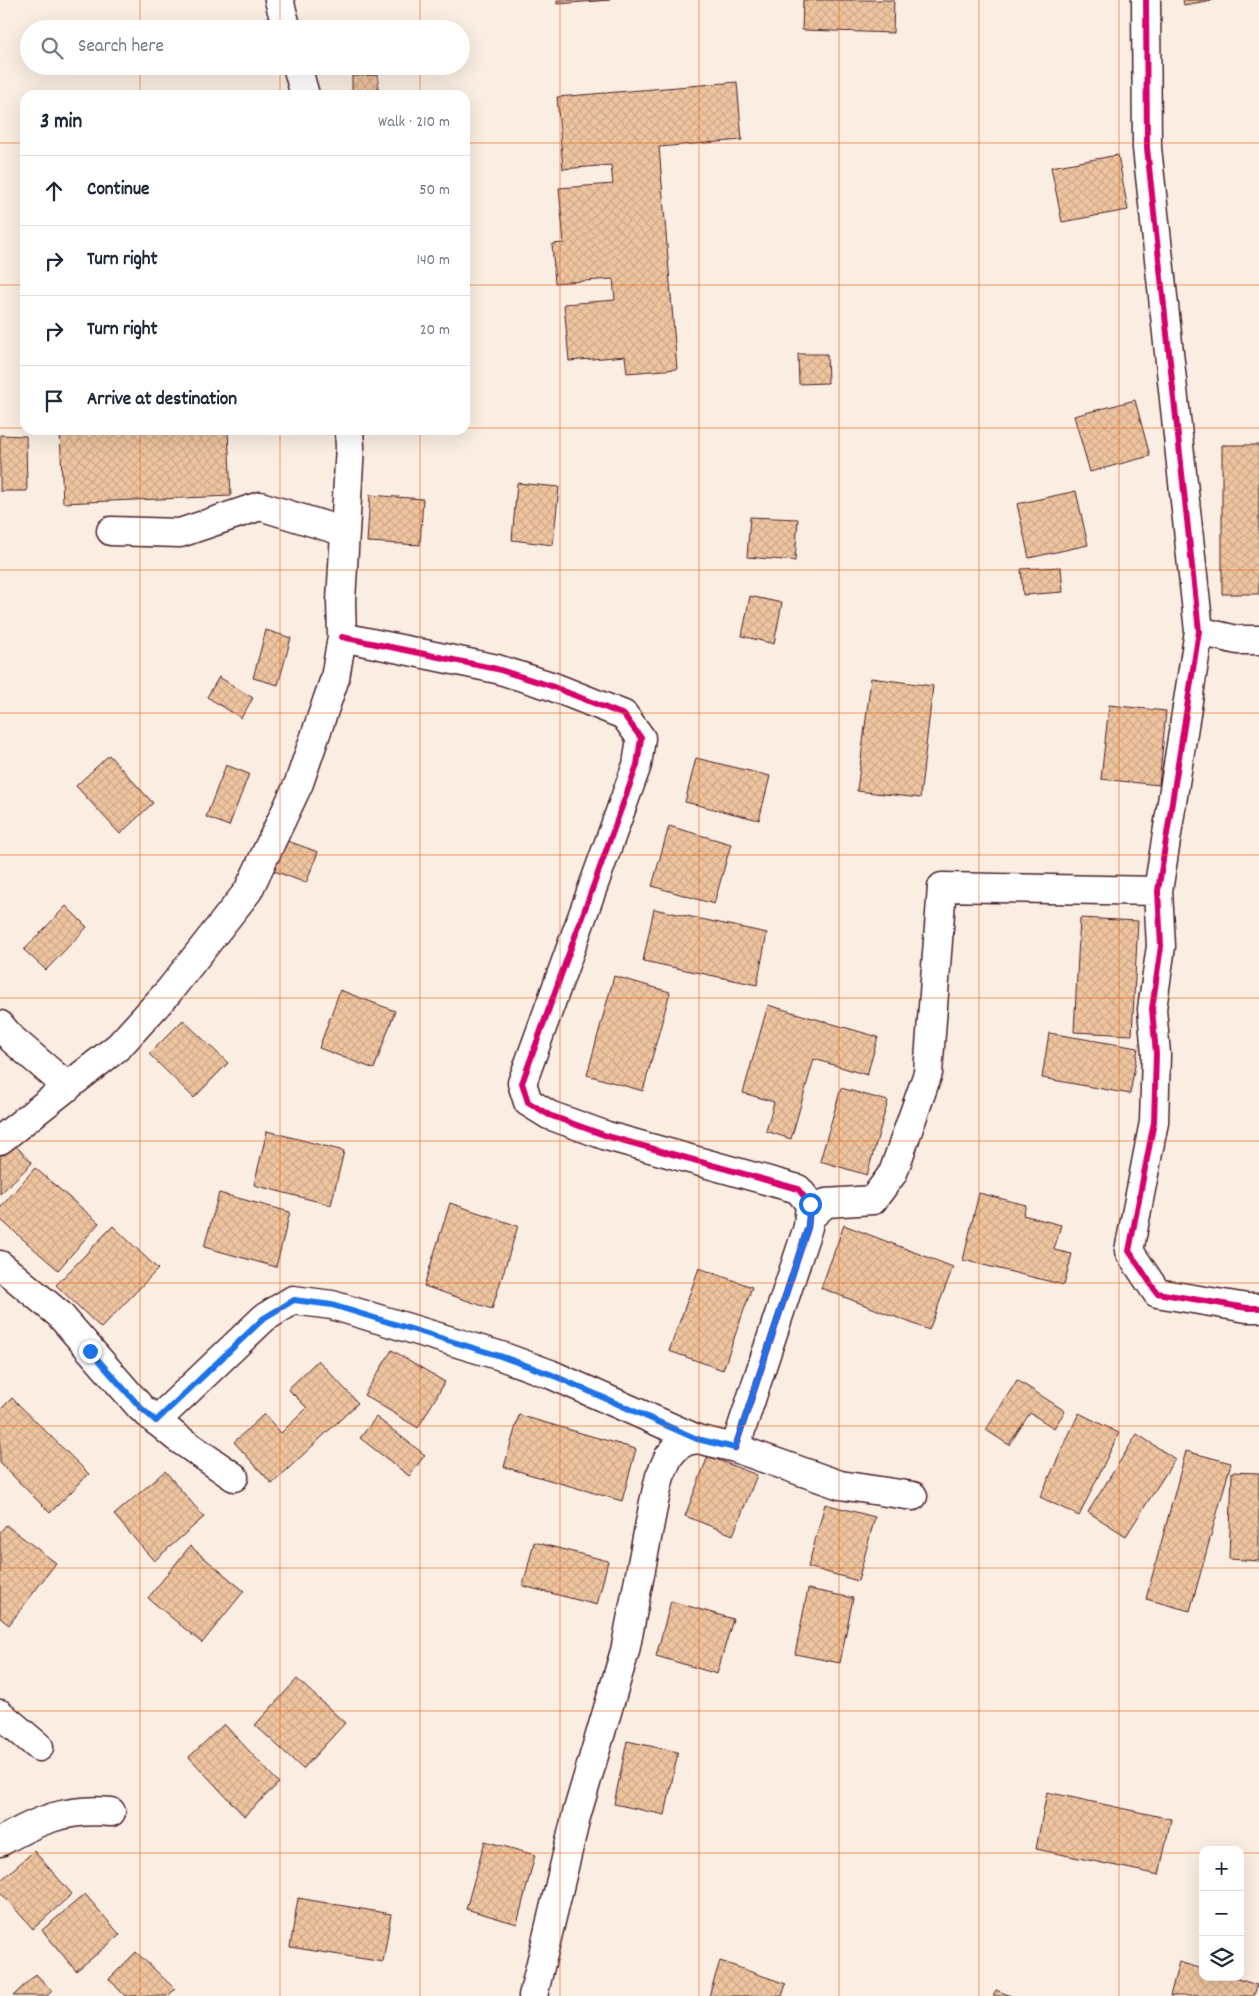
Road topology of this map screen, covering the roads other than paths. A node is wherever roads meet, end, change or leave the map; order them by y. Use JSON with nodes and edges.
{"nodes":[{"id":1,"x":279,"y":0,"type":"edge"},
{"id":2,"x":1146,"y":0,"type":"edge"},
{"id":3,"x":285,"y":20,"type":"edge"},
{"id":4,"x":299,"y":75,"type":"edge"},
{"id":5,"x":304,"y":90,"type":"edge"},
{"id":6,"x":349,"y":435,"type":"edge"},
{"id":7,"x":111,"y":531,"type":"dead end"},
{"id":8,"x":345,"y":532,"type":"junction"},
{"id":9,"x":1199,"y":631,"type":"junction"},
{"id":10,"x":342,"y":637,"type":"junction"},
{"id":11,"x":1259,"y":640,"type":"edge"},
{"id":12,"x":1158,"y":892,"type":"junction"},
{"id":13,"x":0,"y":1025,"type":"edge"},
{"id":14,"x":68,"y":1087,"type":"junction"},
{"id":15,"x":0,"y":1140,"type":"edge"},
{"id":16,"x":809,"y":1218,"type":"junction"},
{"id":17,"x":0,"y":1264,"type":"edge"},
{"id":18,"x":1259,"y":1308,"type":"edge"},
{"id":19,"x":156,"y":1421,"type":"junction"},
{"id":20,"x":697,"y":1439,"type":"junction"},
{"id":21,"x":735,"y":1448,"type":"junction"},
{"id":22,"x":234,"y":1477,"type":"dead end"},
{"id":23,"x":914,"y":1496,"type":"dead end"},
{"id":24,"x":0,"y":1714,"type":"edge"},
{"id":25,"x":39,"y":1747,"type":"dead end"},
{"id":26,"x":111,"y":1812,"type":"dead end"},
{"id":27,"x":0,"y":1842,"type":"edge"},
{"id":28,"x":533,"y":1996,"type":"edge"}],
"edges":[{"from":1,"to":3,"type":"street"},
{"from":2,"to":9,"type":"street"},
{"from":4,"to":5,"type":"street"},
{"from":6,"to":8,"type":"street"},
{"from":7,"to":8,"type":"street"},
{"from":8,"to":10,"type":"street"},
{"from":9,"to":11,"type":"street"},
{"from":9,"to":12,"type":"street"},
{"from":10,"to":14,"type":"street"},
{"from":10,"to":16,"type":"street"},
{"from":12,"to":16,"type":"street"},
{"from":12,"to":18,"type":"street"},
{"from":13,"to":14,"type":"street"},
{"from":14,"to":15,"type":"street"},
{"from":16,"to":21,"type":"street"},
{"from":17,"to":19,"type":"street"},
{"from":19,"to":20,"type":"street"},
{"from":19,"to":22,"type":"street"},
{"from":20,"to":21,"type":"street"},
{"from":20,"to":28,"type":"street"},
{"from":21,"to":23,"type":"street"},
{"from":24,"to":25,"type":"street"},
{"from":26,"to":27,"type":"street"}]}
